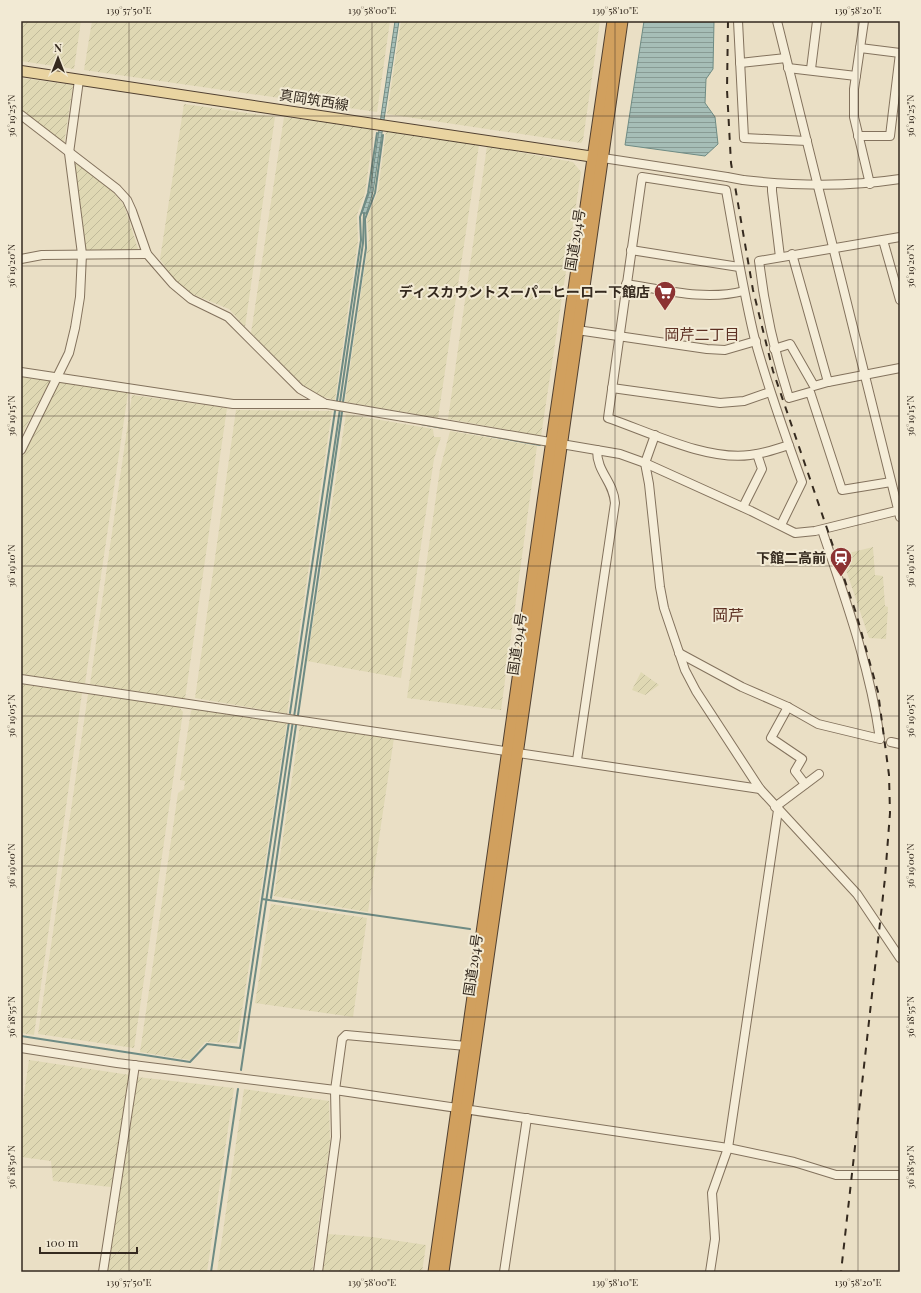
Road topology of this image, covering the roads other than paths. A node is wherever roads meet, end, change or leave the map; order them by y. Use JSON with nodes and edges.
{"nodes":[{"id":1,"x":612,"y":21,"type":"edge"},
{"id":2,"x":622,"y":21,"type":"edge"},
{"id":3,"x":738,"y":21,"type":"edge"},
{"id":4,"x":777,"y":21,"type":"edge"},
{"id":5,"x":817,"y":21,"type":"edge"},
{"id":6,"x":864,"y":21,"type":"edge"},
{"id":7,"x":860,"y":48,"type":"junction"},
{"id":8,"x":900,"y":53,"type":"edge"},
{"id":9,"x":786,"y":58,"type":"junction"},
{"id":10,"x":740,"y":63,"type":"junction"},
{"id":11,"x":788,"y":68,"type":"junction"},
{"id":12,"x":811,"y":69,"type":"junction"},
{"id":13,"x":21,"y":71,"type":"edge"},
{"id":14,"x":856,"y":76,"type":"junction"},
{"id":15,"x":79,"y":80,"type":"junction"},
{"id":16,"x":897,"y":99,"type":"edge"},
{"id":17,"x":21,"y":115,"type":"edge"},
{"id":18,"x":858,"y":136,"type":"junction"},
{"id":19,"x":807,"y":141,"type":"junction"},
{"id":20,"x":69,"y":153,"type":"junction"},
{"id":21,"x":597,"y":158,"type":"junction"},
{"id":22,"x":633,"y":175,"type":"dead end"},
{"id":23,"x":642,"y":177,"type":"junction"},
{"id":24,"x":900,"y":179,"type":"edge"},
{"id":25,"x":772,"y":184,"type":"junction"},
{"id":26,"x":870,"y":184,"type":"junction"},
{"id":27,"x":819,"y":185,"type":"junction"},
{"id":28,"x":900,"y":237,"type":"edge"},
{"id":29,"x":883,"y":240,"type":"junction"},
{"id":30,"x":834,"y":248,"type":"junction"},
{"id":31,"x":631,"y":250,"type":"junction"},
{"id":32,"x":82,"y":254,"type":"junction"},
{"id":33,"x":147,"y":254,"type":"junction"},
{"id":34,"x":792,"y":254,"type":"junction"},
{"id":35,"x":780,"y":257,"type":"junction"},
{"id":36,"x":21,"y":259,"type":"edge"},
{"id":37,"x":739,"y":266,"type":"junction"},
{"id":38,"x":626,"y":284,"type":"junction"},
{"id":39,"x":744,"y":291,"type":"junction"},
{"id":40,"x":900,"y":300,"type":"edge"},
{"id":41,"x":577,"y":330,"type":"junction"},
{"id":42,"x":618,"y":336,"type":"junction"},
{"id":43,"x":756,"y":341,"type":"junction"},
{"id":44,"x":774,"y":349,"type":"junction"},
{"id":45,"x":900,"y":368,"type":"edge"},
{"id":46,"x":21,"y":372,"type":"edge"},
{"id":47,"x":865,"y":376,"type":"junction"},
{"id":48,"x":58,"y":378,"type":"junction"},
{"id":49,"x":828,"y":382,"type":"junction"},
{"id":50,"x":612,"y":388,"type":"junction"},
{"id":51,"x":812,"y":389,"type":"junction"},
{"id":52,"x":770,"y":392,"type":"junction"},
{"id":53,"x":327,"y":404,"type":"junction"},
{"id":54,"x":655,"y":435,"type":"junction"},
{"id":55,"x":556,"y":444,"type":"junction"},
{"id":56,"x":788,"y":445,"type":"junction"},
{"id":57,"x":21,"y":450,"type":"edge"},
{"id":58,"x":597,"y":450,"type":"junction"},
{"id":59,"x":757,"y":454,"type":"junction"},
{"id":60,"x":645,"y":463,"type":"junction"},
{"id":61,"x":891,"y":482,"type":"junction"},
{"id":62,"x":743,"y":507,"type":"junction"},
{"id":63,"x":899,"y":513,"type":"edge"},
{"id":64,"x":781,"y":525,"type":"junction"},
{"id":65,"x":822,"y":530,"type":"junction"},
{"id":66,"x":679,"y":653,"type":"junction"},
{"id":67,"x":21,"y":679,"type":"edge"},
{"id":68,"x":788,"y":707,"type":"junction"},
{"id":69,"x":891,"y":742,"type":"dead end"},
{"id":70,"x":900,"y":744,"type":"edge"},
{"id":71,"x":512,"y":752,"type":"junction"},
{"id":72,"x":577,"y":760,"type":"junction"},
{"id":73,"x":819,"y":774,"type":"dead end"},
{"id":74,"x":805,"y":784,"type":"junction"},
{"id":75,"x":760,"y":789,"type":"junction"},
{"id":76,"x":777,"y":809,"type":"junction"},
{"id":77,"x":900,"y":958,"type":"edge"},
{"id":78,"x":466,"y":1046,"type":"junction"},
{"id":79,"x":21,"y":1048,"type":"edge"},
{"id":80,"x":135,"y":1065,"type":"junction"},
{"id":81,"x":335,"y":1090,"type":"junction"},
{"id":82,"x":463,"y":1108,"type":"junction"},
{"id":83,"x":527,"y":1118,"type":"junction"},
{"id":84,"x":728,"y":1148,"type":"junction"},
{"id":85,"x":900,"y":1174,"type":"edge"},
{"id":86,"x":103,"y":1272,"type":"edge"},
{"id":87,"x":318,"y":1272,"type":"edge"},
{"id":88,"x":434,"y":1272,"type":"edge"},
{"id":89,"x":444,"y":1272,"type":"edge"},
{"id":90,"x":504,"y":1272,"type":"edge"},
{"id":91,"x":710,"y":1272,"type":"edge"}],
"edges":[{"from":1,"to":21,"type":"highway","name":"国道294号"},
{"from":2,"to":21,"type":"highway","name":"国道294号"},
{"from":3,"to":10,"type":"street"},
{"from":4,"to":9,"type":"street"},
{"from":5,"to":12,"type":"street"},
{"from":6,"to":7,"type":"street"},
{"from":7,"to":8,"type":"street"},
{"from":7,"to":14,"type":"street"},
{"from":8,"to":16,"type":"street"},
{"from":9,"to":10,"type":"street"},
{"from":9,"to":11,"type":"street"},
{"from":10,"to":19,"type":"street"},
{"from":11,"to":12,"type":"street"},
{"from":11,"to":19,"type":"street"},
{"from":12,"to":14,"type":"street"},
{"from":13,"to":15,"type":"main road","name":"真岡筑西線"},
{"from":14,"to":18,"type":"street"},
{"from":15,"to":20,"type":"street"},
{"from":15,"to":21,"type":"main road","name":"真岡筑西線"},
{"from":16,"to":18,"type":"street"},
{"from":17,"to":20,"type":"street"},
{"from":18,"to":26,"type":"street"},
{"from":19,"to":27,"type":"street"},
{"from":20,"to":32,"type":"street"},
{"from":20,"to":33,"type":"street"},
{"from":21,"to":25,"type":"street","bridge":true},
{"from":21,"to":41,"type":"highway","name":"国道294号"},
{"from":21,"to":55,"type":"highway","name":"国道294号"},
{"from":22,"to":23,"type":"street"},
{"from":23,"to":31,"type":"street"},
{"from":23,"to":37,"type":"street"},
{"from":24,"to":26,"type":"street"},
{"from":25,"to":27,"type":"street"},
{"from":25,"to":35,"type":"street"},
{"from":26,"to":27,"type":"street"},
{"from":27,"to":30,"type":"street"},
{"from":28,"to":29,"type":"street"},
{"from":29,"to":30,"type":"street"},
{"from":29,"to":40,"type":"street"},
{"from":30,"to":34,"type":"street"},
{"from":30,"to":47,"type":"street"},
{"from":31,"to":37,"type":"street"},
{"from":31,"to":38,"type":"street"},
{"from":32,"to":33,"type":"street"},
{"from":32,"to":36,"type":"street"},
{"from":32,"to":48,"type":"street"},
{"from":33,"to":53,"type":"street"},
{"from":34,"to":35,"type":"street"},
{"from":34,"to":49,"type":"street"},
{"from":35,"to":44,"type":"street"},
{"from":37,"to":39,"type":"street"},
{"from":38,"to":39,"type":"street"},
{"from":38,"to":42,"type":"street"},
{"from":39,"to":43,"type":"street"},
{"from":41,"to":42,"type":"street"},
{"from":41,"to":55,"type":"highway","name":"国道294号"},
{"from":42,"to":43,"type":"street"},
{"from":42,"to":50,"type":"street"},
{"from":43,"to":52,"type":"street"},
{"from":44,"to":51,"type":"street"},
{"from":44,"to":51,"type":"street"},
{"from":45,"to":47,"type":"street"},
{"from":46,"to":48,"type":"street"},
{"from":47,"to":49,"type":"street"},
{"from":47,"to":61,"type":"street"},
{"from":48,"to":53,"type":"street"},
{"from":48,"to":57,"type":"street"},
{"from":49,"to":51,"type":"street"},
{"from":50,"to":52,"type":"street"},
{"from":50,"to":54,"type":"street"},
{"from":51,"to":61,"type":"street"},
{"from":52,"to":56,"type":"street"},
{"from":53,"to":55,"type":"street"},
{"from":54,"to":59,"type":"street"},
{"from":54,"to":60,"type":"street"},
{"from":55,"to":58,"type":"street"},
{"from":55,"to":71,"type":"highway","name":"国道294号"},
{"from":56,"to":59,"type":"street"},
{"from":56,"to":64,"type":"street"},
{"from":58,"to":60,"type":"street"},
{"from":58,"to":72,"type":"street"},
{"from":59,"to":62,"type":"street"},
{"from":60,"to":62,"type":"street"},
{"from":60,"to":66,"type":"street"},
{"from":61,"to":63,"type":"street"},
{"from":62,"to":64,"type":"street"},
{"from":63,"to":65,"type":"street"},
{"from":64,"to":65,"type":"street"},
{"from":65,"to":68,"type":"street"},
{"from":66,"to":68,"type":"street"},
{"from":66,"to":75,"type":"street"},
{"from":67,"to":71,"type":"street"},
{"from":68,"to":74,"type":"street"},
{"from":69,"to":70,"type":"street"},
{"from":71,"to":72,"type":"street"},
{"from":71,"to":78,"type":"highway","name":"国道294号"},
{"from":71,"to":82,"type":"highway","name":"国道294号"},
{"from":72,"to":75,"type":"street"},
{"from":73,"to":74,"type":"street"},
{"from":74,"to":76,"type":"street"},
{"from":75,"to":76,"type":"street"},
{"from":76,"to":77,"type":"street"},
{"from":76,"to":84,"type":"street"},
{"from":78,"to":81,"type":"street"},
{"from":78,"to":82,"type":"highway","name":"国道294号"},
{"from":79,"to":80,"type":"street"},
{"from":80,"to":81,"type":"street"},
{"from":80,"to":86,"type":"street"},
{"from":81,"to":82,"type":"street"},
{"from":81,"to":87,"type":"street"},
{"from":82,"to":83,"type":"street"},
{"from":82,"to":88,"type":"highway","name":"国道294号"},
{"from":82,"to":89,"type":"highway","name":"国道294号"},
{"from":83,"to":84,"type":"street"},
{"from":83,"to":90,"type":"street"},
{"from":84,"to":85,"type":"street"},
{"from":84,"to":91,"type":"street"}]}
